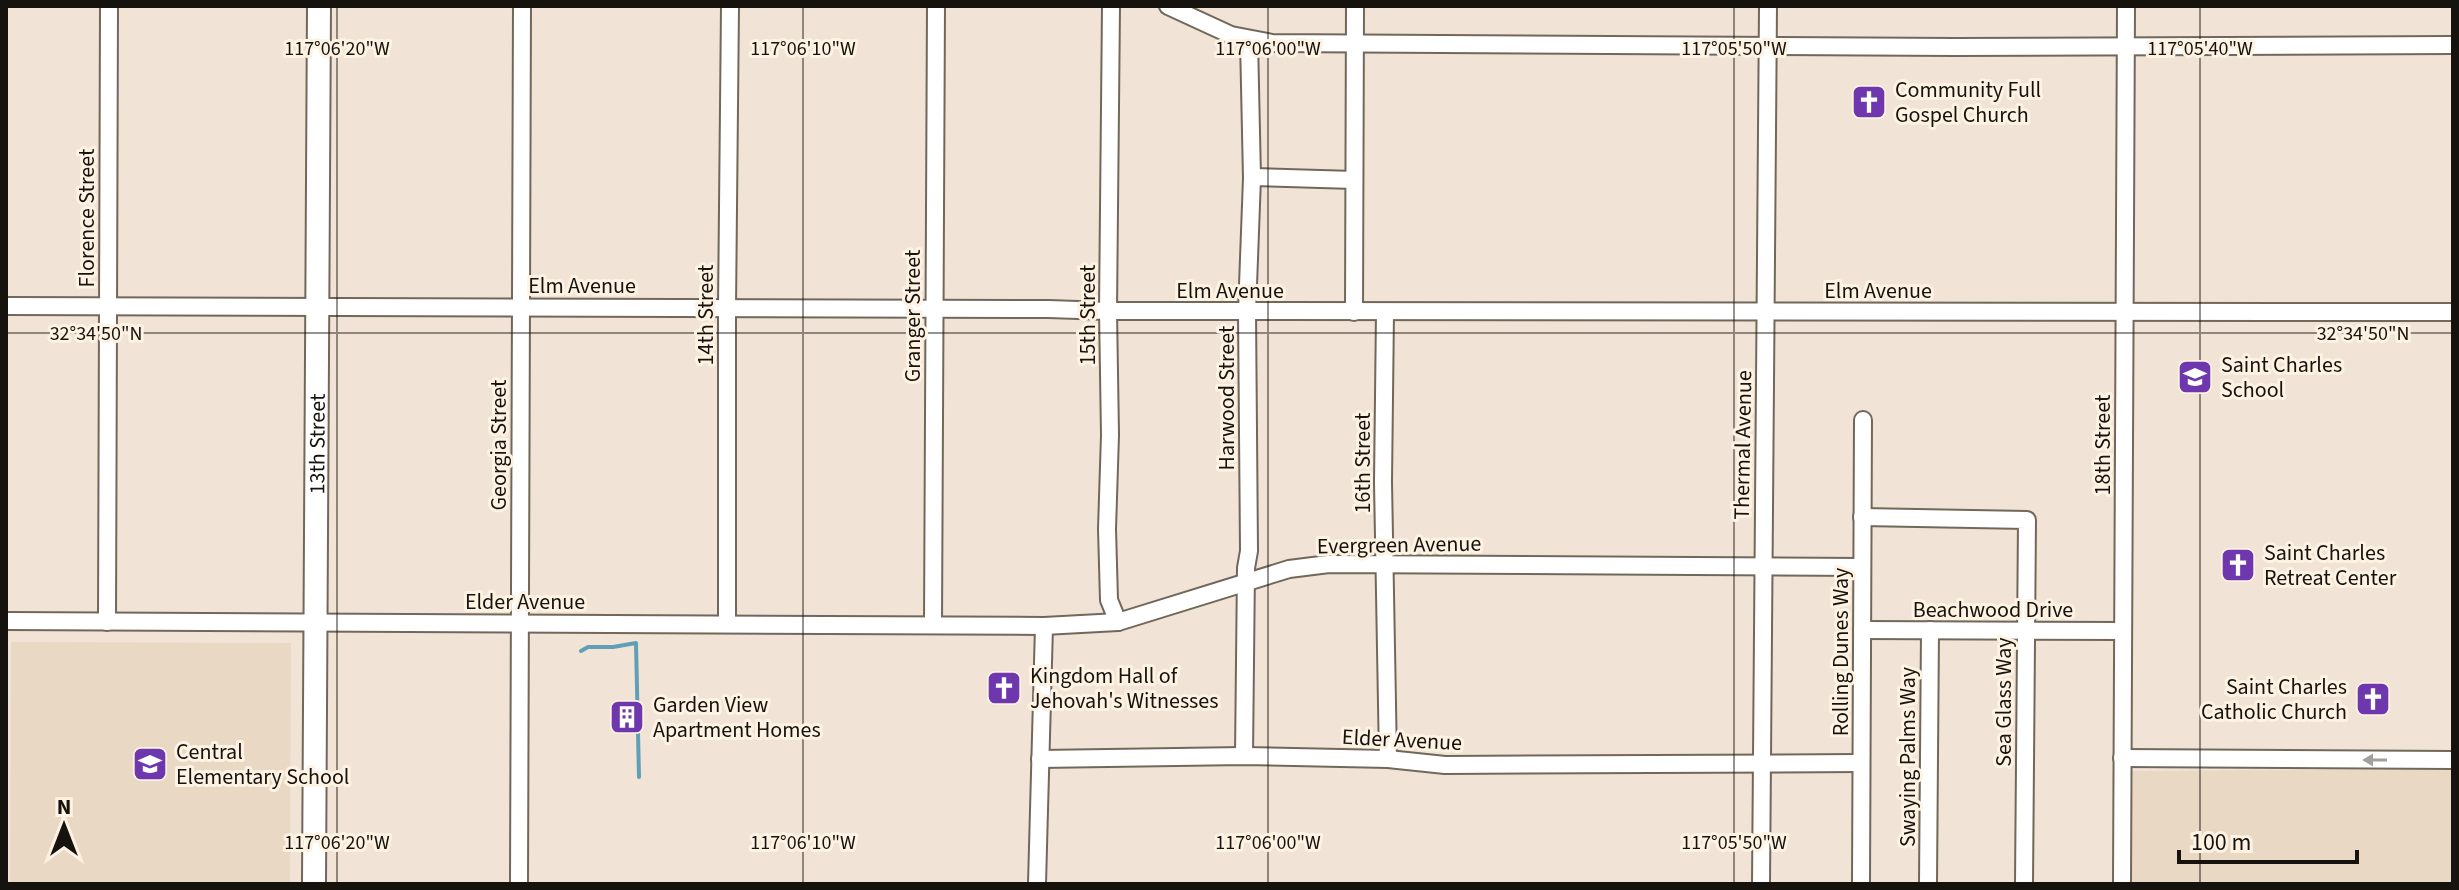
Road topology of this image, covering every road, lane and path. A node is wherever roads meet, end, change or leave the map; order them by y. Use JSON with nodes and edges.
{"nodes":[{"id":1,"x":109,"y":6,"type":"edge"},
{"id":2,"x":319,"y":6,"type":"edge"},
{"id":3,"x":522,"y":6,"type":"edge"},
{"id":4,"x":730,"y":6,"type":"edge"},
{"id":5,"x":936,"y":6,"type":"edge"},
{"id":6,"x":1111,"y":6,"type":"edge"},
{"id":7,"x":1168,"y":6,"type":"edge"},
{"id":8,"x":1355,"y":6,"type":"edge"},
{"id":9,"x":1768,"y":6,"type":"edge"},
{"id":10,"x":2126,"y":6,"type":"edge"},
{"id":11,"x":1187,"y":10,"type":"edge"},
{"id":12,"x":1249,"y":40,"type":"junction"},
{"id":13,"x":1355,"y":44,"type":"junction"},
{"id":14,"x":1768,"y":45,"type":"junction"},
{"id":15,"x":2126,"y":45,"type":"junction"},
{"id":16,"x":2453,"y":45,"type":"edge"},
{"id":17,"x":1252,"y":177,"type":"junction"},
{"id":18,"x":1354,"y":180,"type":"junction"},
{"id":19,"x":6,"y":306,"type":"edge"},
{"id":20,"x":108,"y":306,"type":"junction"},
{"id":21,"x":318,"y":307,"type":"junction"},
{"id":22,"x":521,"y":307,"type":"junction"},
{"id":23,"x":727,"y":308,"type":"junction"},
{"id":24,"x":934,"y":309,"type":"junction"},
{"id":25,"x":1108,"y":311,"type":"junction"},
{"id":26,"x":1247,"y":312,"type":"junction"},
{"id":27,"x":1354,"y":312,"type":"junction"},
{"id":28,"x":1385,"y":312,"type":"junction"},
{"id":29,"x":1766,"y":312,"type":"junction"},
{"id":30,"x":2125,"y":312,"type":"junction"},
{"id":31,"x":2453,"y":312,"type":"edge"},
{"id":32,"x":1863,"y":420,"type":"dead end"},
{"id":33,"x":1862,"y":517,"type":"junction"},
{"id":34,"x":1385,"y":564,"type":"junction"},
{"id":35,"x":1763,"y":565,"type":"junction"},
{"id":36,"x":1862,"y":567,"type":"junction"},
{"id":37,"x":1246,"y":582,"type":"junction"},
{"id":38,"x":6,"y":621,"type":"edge"},
{"id":39,"x":107,"y":622,"type":"junction"},
{"id":40,"x":316,"y":622,"type":"junction"},
{"id":41,"x":1118,"y":622,"type":"junction"},
{"id":42,"x":519,"y":623,"type":"junction"},
{"id":43,"x":727,"y":624,"type":"junction"},
{"id":44,"x":933,"y":625,"type":"junction"},
{"id":45,"x":1044,"y":626,"type":"junction"},
{"id":46,"x":1862,"y":630,"type":"junction"},
{"id":47,"x":1930,"y":630,"type":"junction"},
{"id":48,"x":2026,"y":631,"type":"junction"},
{"id":49,"x":2123,"y":631,"type":"junction"},
{"id":50,"x":1244,"y":756,"type":"junction"},
{"id":51,"x":2122,"y":758,"type":"junction"},
{"id":52,"x":1040,"y":759,"type":"junction"},
{"id":53,"x":1388,"y":759,"type":"junction"},
{"id":54,"x":2453,"y":760,"type":"edge"},
{"id":55,"x":1762,"y":763,"type":"junction"},
{"id":56,"x":1861,"y":763,"type":"junction"},
{"id":57,"x":314,"y":884,"type":"edge"},
{"id":58,"x":519,"y":884,"type":"edge"},
{"id":59,"x":1037,"y":884,"type":"edge"},
{"id":60,"x":1761,"y":884,"type":"edge"},
{"id":61,"x":1861,"y":884,"type":"edge"},
{"id":62,"x":1928,"y":884,"type":"edge"},
{"id":63,"x":2024,"y":884,"type":"edge"},
{"id":64,"x":2122,"y":884,"type":"edge"}],
"edges":[{"from":1,"to":20,"type":"street","name":"Florence Street"},
{"from":2,"to":21,"type":"main road","name":"13th Street"},
{"from":3,"to":22,"type":"street","name":"Georgia Street"},
{"from":4,"to":23,"type":"street","name":"14th Street"},
{"from":5,"to":24,"type":"street","name":"Granger Street"},
{"from":6,"to":25,"type":"street","name":"15th Street"},
{"from":7,"to":11,"type":"street"},
{"from":8,"to":13,"type":"street"},
{"from":9,"to":14,"type":"street","name":"Thermal Avenue"},
{"from":10,"to":15,"type":"street","name":"18th Street"},
{"from":11,"to":12,"type":"street"},
{"from":12,"to":13,"type":"street"},
{"from":12,"to":17,"type":"street","name":"Harwood Street"},
{"from":13,"to":14,"type":"street"},
{"from":13,"to":18,"type":"street"},
{"from":14,"to":15,"type":"street"},
{"from":14,"to":29,"type":"street","name":"Thermal Avenue"},
{"from":15,"to":16,"type":"street"},
{"from":15,"to":30,"type":"street","name":"18th Street"},
{"from":17,"to":18,"type":"street"},
{"from":17,"to":26,"type":"street","name":"Harwood Street"},
{"from":18,"to":27,"type":"street"},
{"from":19,"to":20,"type":"street","name":"Elm Avenue"},
{"from":20,"to":21,"type":"street","name":"Elm Avenue"},
{"from":20,"to":39,"type":"street","name":"Florence Street"},
{"from":21,"to":22,"type":"street","name":"Elm Avenue"},
{"from":21,"to":40,"type":"main road","name":"13th Street"},
{"from":22,"to":23,"type":"street","name":"Elm Avenue"},
{"from":22,"to":42,"type":"street","name":"Georgia Street"},
{"from":23,"to":24,"type":"street","name":"Elm Avenue"},
{"from":23,"to":43,"type":"street","name":"14th Street"},
{"from":24,"to":25,"type":"street","name":"Elm Avenue"},
{"from":24,"to":44,"type":"street","name":"Granger Street"},
{"from":25,"to":26,"type":"street","name":"Elm Avenue"},
{"from":25,"to":41,"type":"street","name":"15th Street"},
{"from":26,"to":27,"type":"street","name":"Elm Avenue"},
{"from":26,"to":37,"type":"street","name":"Harwood Street"},
{"from":27,"to":28,"type":"street","name":"Elm Avenue"},
{"from":28,"to":29,"type":"street","name":"Elm Avenue"},
{"from":28,"to":34,"type":"street","name":"16th Street"},
{"from":29,"to":30,"type":"street","name":"Elm Avenue"},
{"from":29,"to":35,"type":"street","name":"Thermal Avenue"},
{"from":30,"to":31,"type":"street","name":"Elm Avenue"},
{"from":30,"to":49,"type":"street","name":"18th Street"},
{"from":32,"to":33,"type":"street","name":"Rolling Dunes Way"},
{"from":33,"to":36,"type":"street","name":"Rolling Dunes Way"},
{"from":33,"to":48,"type":"street","name":"Sea Glass Way"},
{"from":34,"to":35,"type":"street","name":"Evergreen Avenue"},
{"from":34,"to":37,"type":"street","name":"Evergreen Avenue"},
{"from":34,"to":53,"type":"street","name":"16th Street"},
{"from":35,"to":36,"type":"street","name":"Evergreen Avenue"},
{"from":35,"to":55,"type":"street","name":"Thermal Avenue"},
{"from":36,"to":46,"type":"street","name":"Rolling Dunes Way"},
{"from":37,"to":41,"type":"street","name":"Evergreen Avenue"},
{"from":37,"to":50,"type":"street","name":"Harwood Street"},
{"from":38,"to":39,"type":"street","name":"Elder Avenue"},
{"from":39,"to":40,"type":"street","name":"Elder Avenue"},
{"from":40,"to":42,"type":"street","name":"Elder Avenue"},
{"from":40,"to":57,"type":"main road","name":"13th Street"},
{"from":41,"to":45,"type":"street","name":"Evergreen Avenue"},
{"from":42,"to":43,"type":"street","name":"Elder Avenue"},
{"from":42,"to":58,"type":"street","name":"Georgia Street"},
{"from":43,"to":44,"type":"street","name":"Elder Avenue"},
{"from":44,"to":45,"type":"street","name":"Elder Avenue"},
{"from":45,"to":52,"type":"street"},
{"from":46,"to":47,"type":"street","name":"Beachwood Drive"},
{"from":46,"to":56,"type":"street","name":"Rolling Dunes Way"},
{"from":47,"to":48,"type":"street","name":"Beachwood Drive"},
{"from":47,"to":62,"type":"street","name":"Swaying Palms Way"},
{"from":48,"to":49,"type":"street","name":"Beachwood Drive"},
{"from":48,"to":63,"type":"street","name":"Sea Glass Way"},
{"from":49,"to":51,"type":"street","name":"18th Street"},
{"from":50,"to":52,"type":"street","name":"Elder Avenue"},
{"from":50,"to":53,"type":"street","name":"Elder Avenue"},
{"from":54,"to":51,"type":"street","one_way":true},
{"from":51,"to":64,"type":"street","name":"18th Street"},
{"from":52,"to":59,"type":"street"},
{"from":53,"to":55,"type":"street","name":"Elder Avenue"},
{"from":55,"to":56,"type":"street","name":"Elder Avenue"},
{"from":55,"to":60,"type":"street","name":"Thermal Avenue"},
{"from":56,"to":61,"type":"street","name":"Rolling Dunes Way"}]}
